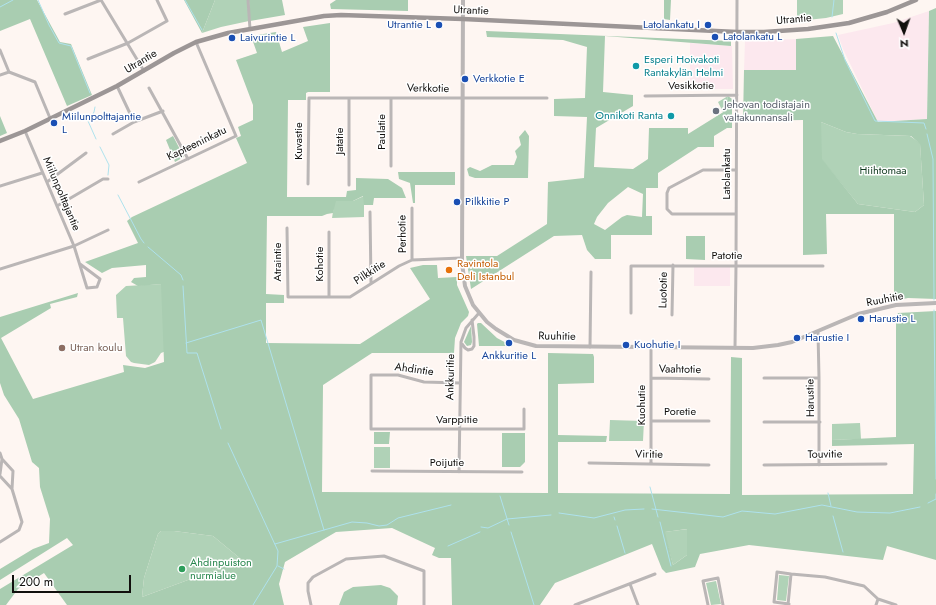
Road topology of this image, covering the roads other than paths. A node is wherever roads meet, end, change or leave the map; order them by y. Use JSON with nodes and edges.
{"nodes":[{"id":1,"x":101,"y":0,"type":"edge"},
{"id":2,"x":157,"y":0,"type":"edge"},
{"id":3,"x":248,"y":0,"type":"edge"},
{"id":4,"x":463,"y":0,"type":"edge"},
{"id":5,"x":737,"y":0,"type":"edge"},
{"id":6,"x":916,"y":0,"type":"edge"},
{"id":7,"x":65,"y":14,"type":"dead end"},
{"id":8,"x":462,"y":20,"type":"junction"},
{"id":9,"x":250,"y":29,"type":"junction"},
{"id":10,"x":737,"y":32,"type":"junction"},
{"id":11,"x":196,"y":42,"type":"junction"},
{"id":12,"x":128,"y":43,"type":"junction"},
{"id":13,"x":0,"y":50,"type":"edge"},
{"id":14,"x":88,"y":59,"type":"dead end"},
{"id":15,"x":144,"y":70,"type":"junction"},
{"id":16,"x":9,"y":72,"type":"junction"},
{"id":17,"x":0,"y":75,"type":"edge"},
{"id":18,"x":117,"y":86,"type":"junction"},
{"id":19,"x":149,"y":88,"type":"dead end"},
{"id":20,"x":737,"y":95,"type":"junction"},
{"id":21,"x":645,"y":96,"type":"dead end"},
{"id":22,"x":309,"y":98,"type":"joint"},
{"id":23,"x":349,"y":98,"type":"junction"},
{"id":24,"x":391,"y":98,"type":"junction"},
{"id":25,"x":462,"y":98,"type":"junction"},
{"id":26,"x":548,"y":98,"type":"dead end"},
{"id":27,"x":163,"y":111,"type":"junction"},
{"id":28,"x":50,"y":118,"type":"junction"},
{"id":29,"x":134,"y":122,"type":"junction"},
{"id":30,"x":25,"y":131,"type":"junction"},
{"id":31,"x":113,"y":134,"type":"dead end"},
{"id":32,"x":0,"y":140,"type":"edge"},
{"id":33,"x":86,"y":153,"type":"dead end"},
{"id":34,"x":188,"y":159,"type":"junction"},
{"id":35,"x":392,"y":166,"type":"dead end"},
{"id":36,"x":736,"y":170,"type":"junction"},
{"id":37,"x":42,"y":173,"type":"junction"},
{"id":38,"x":108,"y":179,"type":"dead end"},
{"id":39,"x":47,"y":182,"type":"junction"},
{"id":40,"x":139,"y":182,"type":"dead end"},
{"id":41,"x":308,"y":184,"type":"dead end"},
{"id":42,"x":349,"y":185,"type":"dead end"},
{"id":43,"x":0,"y":186,"type":"edge"},
{"id":44,"x":57,"y":206,"type":"junction"},
{"id":45,"x":412,"y":208,"type":"dead end"},
{"id":46,"x":370,"y":212,"type":"dead end"},
{"id":47,"x":736,"y":214,"type":"junction"},
{"id":48,"x":287,"y":228,"type":"dead end"},
{"id":49,"x":108,"y":230,"type":"dead end"},
{"id":50,"x":329,"y":232,"type":"dead end"},
{"id":51,"x":74,"y":246,"type":"junction"},
{"id":52,"x":461,"y":258,"type":"junction"},
{"id":53,"x":412,"y":260,"type":"junction"},
{"id":54,"x":80,"y":264,"type":"junction"},
{"id":55,"x":673,"y":265,"type":"junction"},
{"id":56,"x":736,"y":265,"type":"junction"},
{"id":57,"x":823,"y":266,"type":"dead end"},
{"id":58,"x":0,"y":269,"type":"edge"},
{"id":59,"x":591,"y":272,"type":"dead end"},
{"id":60,"x":371,"y":283,"type":"junction"},
{"id":61,"x":288,"y":297,"type":"joint"},
{"id":62,"x":329,"y":297,"type":"junction"},
{"id":63,"x":936,"y":303,"type":"edge"},
{"id":64,"x":480,"y":313,"type":"junction"},
{"id":65,"x":631,"y":313,"type":"dead end"},
{"id":66,"x":672,"y":315,"type":"dead end"},
{"id":67,"x":472,"y":320,"type":"junction"},
{"id":68,"x":818,"y":332,"type":"junction"},
{"id":69,"x":461,"y":342,"type":"junction"},
{"id":70,"x":590,"y":347,"type":"junction"},
{"id":71,"x":651,"y":347,"type":"junction"},
{"id":72,"x":734,"y":348,"type":"junction"},
{"id":73,"x":651,"y":378,"type":"junction"},
{"id":74,"x":764,"y":378,"type":"dead end"},
{"id":75,"x":819,"y":378,"type":"junction"},
{"id":76,"x":708,"y":379,"type":"dead end"},
{"id":77,"x":460,"y":383,"type":"junction"},
{"id":78,"x":524,"y":409,"type":"dead end"},
{"id":79,"x":651,"y":421,"type":"junction"},
{"id":80,"x":709,"y":421,"type":"dead end"},
{"id":81,"x":764,"y":422,"type":"dead end"},
{"id":82,"x":820,"y":422,"type":"junction"},
{"id":83,"x":371,"y":429,"type":"joint"},
{"id":84,"x":460,"y":429,"type":"junction"},
{"id":85,"x":0,"y":453,"type":"edge"},
{"id":86,"x":2,"y":458,"type":"junction"},
{"id":87,"x":589,"y":463,"type":"dead end"},
{"id":88,"x":651,"y":464,"type":"junction"},
{"id":89,"x":819,"y":464,"type":"junction"},
{"id":90,"x":886,"y":464,"type":"dead end"},
{"id":91,"x":709,"y":465,"type":"dead end"},
{"id":92,"x":764,"y":465,"type":"dead end"},
{"id":93,"x":372,"y":471,"type":"dead end"},
{"id":94,"x":459,"y":472,"type":"junction"},
{"id":95,"x":522,"y":472,"type":"dead end"},
{"id":96,"x":0,"y":475,"type":"edge"},
{"id":97,"x":12,"y":489,"type":"junction"},
{"id":98,"x":0,"y":542,"type":"edge"},
{"id":99,"x":656,"y":574,"type":"dead end"},
{"id":100,"x":791,"y":574,"type":"junction"},
{"id":101,"x":630,"y":584,"type":"junction"},
{"id":102,"x":878,"y":599,"type":"junction"},
{"id":103,"x":789,"y":604,"type":"edge"},
{"id":104,"x":311,"y":605,"type":"edge"},
{"id":105,"x":424,"y":605,"type":"edge"},
{"id":106,"x":575,"y":605,"type":"edge"},
{"id":107,"x":638,"y":605,"type":"edge"},
{"id":108,"x":708,"y":605,"type":"edge"},
{"id":109,"x":723,"y":605,"type":"edge"},
{"id":110,"x":876,"y":605,"type":"edge"},
{"id":111,"x":896,"y":605,"type":"edge"}],
"edges":[{"from":1,"to":7,"type":"street"},
{"from":1,"to":12,"type":"street"},
{"from":2,"to":12,"type":"street"},
{"from":3,"to":9,"type":"street"},
{"from":4,"to":8,"type":"street","name":"Ruuhitie"},
{"from":5,"to":10,"type":"street","name":"Latolankatu"},
{"from":6,"to":10,"type":"main road","name":"Utrantie"},
{"from":8,"to":9,"type":"main road","name":"Utrantie"},
{"from":8,"to":10,"type":"main road","name":"Utrantie"},
{"from":8,"to":25,"type":"street","name":"Ruuhitie"},
{"from":9,"to":11,"type":"main road","name":"Utrantie"},
{"from":10,"to":20,"type":"street","name":"Latolankatu"},
{"from":11,"to":15,"type":"main road","name":"Utrantie"},
{"from":11,"to":34,"type":"street","name":"Kapteeninkatu"},
{"from":12,"to":14,"type":"street"},
{"from":12,"to":15,"type":"street"},
{"from":13,"to":16,"type":"street"},
{"from":15,"to":18,"type":"main road","name":"Utrantie"},
{"from":16,"to":17,"type":"street"},
{"from":16,"to":28,"type":"street"},
{"from":18,"to":28,"type":"main road","name":"Utrantie"},
{"from":18,"to":29,"type":"street"},
{"from":19,"to":27,"type":"street"},
{"from":20,"to":21,"type":"street","name":"Vesikkotie"},
{"from":20,"to":36,"type":"street","name":"Latolankatu"},
{"from":22,"to":23,"type":"street","name":"Verkkotie"},
{"from":22,"to":41,"type":"street","name":"Kuvastie"},
{"from":23,"to":24,"type":"street","name":"Verkkotie"},
{"from":23,"to":42,"type":"street","name":"Jatatie"},
{"from":24,"to":25,"type":"street","name":"Verkkotie"},
{"from":24,"to":35,"type":"street","name":"Paulatie"},
{"from":25,"to":26,"type":"street","name":"Verkkotie"},
{"from":25,"to":52,"type":"street","name":"Ruuhitie"},
{"from":27,"to":29,"type":"street"},
{"from":27,"to":34,"type":"street"},
{"from":28,"to":30,"type":"main road","name":"Utrantie"},
{"from":29,"to":31,"type":"street"},
{"from":30,"to":32,"type":"main road","name":"Utrantie"},
{"from":30,"to":37,"type":"street","name":"Miilunpolttajantie"},
{"from":33,"to":39,"type":"street"},
{"from":34,"to":40,"type":"street","name":"Kapteeninkatu"},
{"from":36,"to":47,"type":"street","name":"Latolankatu"},
{"from":36,"to":47,"type":"street"},
{"from":37,"to":39,"type":"street","name":"Miilunpolttajantie"},
{"from":37,"to":43,"type":"street"},
{"from":38,"to":44,"type":"street"},
{"from":39,"to":44,"type":"street","name":"Miilunpolttajantie"},
{"from":44,"to":51,"type":"street","name":"Miilunpolttajantie"},
{"from":45,"to":53,"type":"street","name":"Perhotie"},
{"from":46,"to":60,"type":"street"},
{"from":47,"to":56,"type":"street","name":"Latolankatu"},
{"from":48,"to":61,"type":"street","name":"Atraintie"},
{"from":49,"to":51,"type":"street"},
{"from":50,"to":62,"type":"street","name":"Kohotie"},
{"from":51,"to":54,"type":"street","name":"Miilunpolttajantie"},
{"from":51,"to":58,"type":"street"},
{"from":52,"to":53,"type":"street","name":"Pilkkitie"},
{"from":52,"to":64,"type":"street","name":"Ruuhitie"},
{"from":53,"to":60,"type":"street","name":"Pilkkitie"},
{"from":54,"to":54,"type":"street","name":"Miilunpolttajantie"},
{"from":55,"to":56,"type":"street","name":"Patotie"},
{"from":55,"to":65,"type":"street","name":"Patotie"},
{"from":55,"to":66,"type":"street","name":"Luototie"},
{"from":56,"to":57,"type":"street","name":"Patotie"},
{"from":56,"to":72,"type":"street","name":"Latolankatu"},
{"from":59,"to":70,"type":"street"},
{"from":60,"to":62,"type":"street","name":"Pilkkitie"},
{"from":61,"to":62,"type":"street","name":"Pilkkitie"},
{"from":63,"to":68,"type":"street","name":"Ruuhitie"},
{"from":64,"to":67,"type":"street","name":"Ankkuritie"},
{"from":64,"to":70,"type":"street","name":"Ruuhitie"},
{"from":67,"to":69,"type":"street","name":"Ankkuritie"},
{"from":67,"to":69,"type":"street"},
{"from":68,"to":72,"type":"street","name":"Ruuhitie"},
{"from":68,"to":75,"type":"street","name":"Harustie"},
{"from":69,"to":77,"type":"street","name":"Ankkuritie"},
{"from":70,"to":71,"type":"street","name":"Ruuhitie"},
{"from":71,"to":72,"type":"street","name":"Ruuhitie"},
{"from":71,"to":73,"type":"street","name":"Kuohutie"},
{"from":73,"to":76,"type":"street","name":"Vaahtotie"},
{"from":73,"to":79,"type":"street","name":"Kuohutie"},
{"from":74,"to":75,"type":"street"},
{"from":75,"to":82,"type":"street","name":"Harustie"},
{"from":77,"to":83,"type":"street","name":"Ahdintie"},
{"from":77,"to":84,"type":"street","name":"Ankkuritie"},
{"from":78,"to":84,"type":"street","name":"Varppitie"},
{"from":79,"to":80,"type":"street","name":"Poretie"},
{"from":79,"to":88,"type":"street","name":"Kuohutie"},
{"from":81,"to":82,"type":"street"},
{"from":82,"to":89,"type":"street","name":"Harustie"},
{"from":83,"to":84,"type":"street","name":"Varppitie"},
{"from":84,"to":94,"type":"street","name":"Ankkuritie"},
{"from":85,"to":86,"type":"street"},
{"from":86,"to":96,"type":"street"},
{"from":86,"to":97,"type":"street"},
{"from":87,"to":88,"type":"street","name":"Viritie"},
{"from":88,"to":91,"type":"street","name":"Viritie"},
{"from":89,"to":90,"type":"street","name":"Touvitie"},
{"from":89,"to":92,"type":"street","name":"Touvitie"},
{"from":93,"to":94,"type":"street","name":"Poijutie"},
{"from":94,"to":95,"type":"street","name":"Poijutie"},
{"from":96,"to":97,"type":"street"},
{"from":97,"to":98,"type":"street"},
{"from":99,"to":101,"type":"street"},
{"from":100,"to":102,"type":"street"},
{"from":100,"to":103,"type":"street"},
{"from":100,"to":103,"type":"street"},
{"from":101,"to":106,"type":"street"},
{"from":101,"to":107,"type":"street"},
{"from":102,"to":110,"type":"street"},
{"from":102,"to":111,"type":"street"},
{"from":104,"to":105,"type":"street"},
{"from":108,"to":109,"type":"street"}]}
